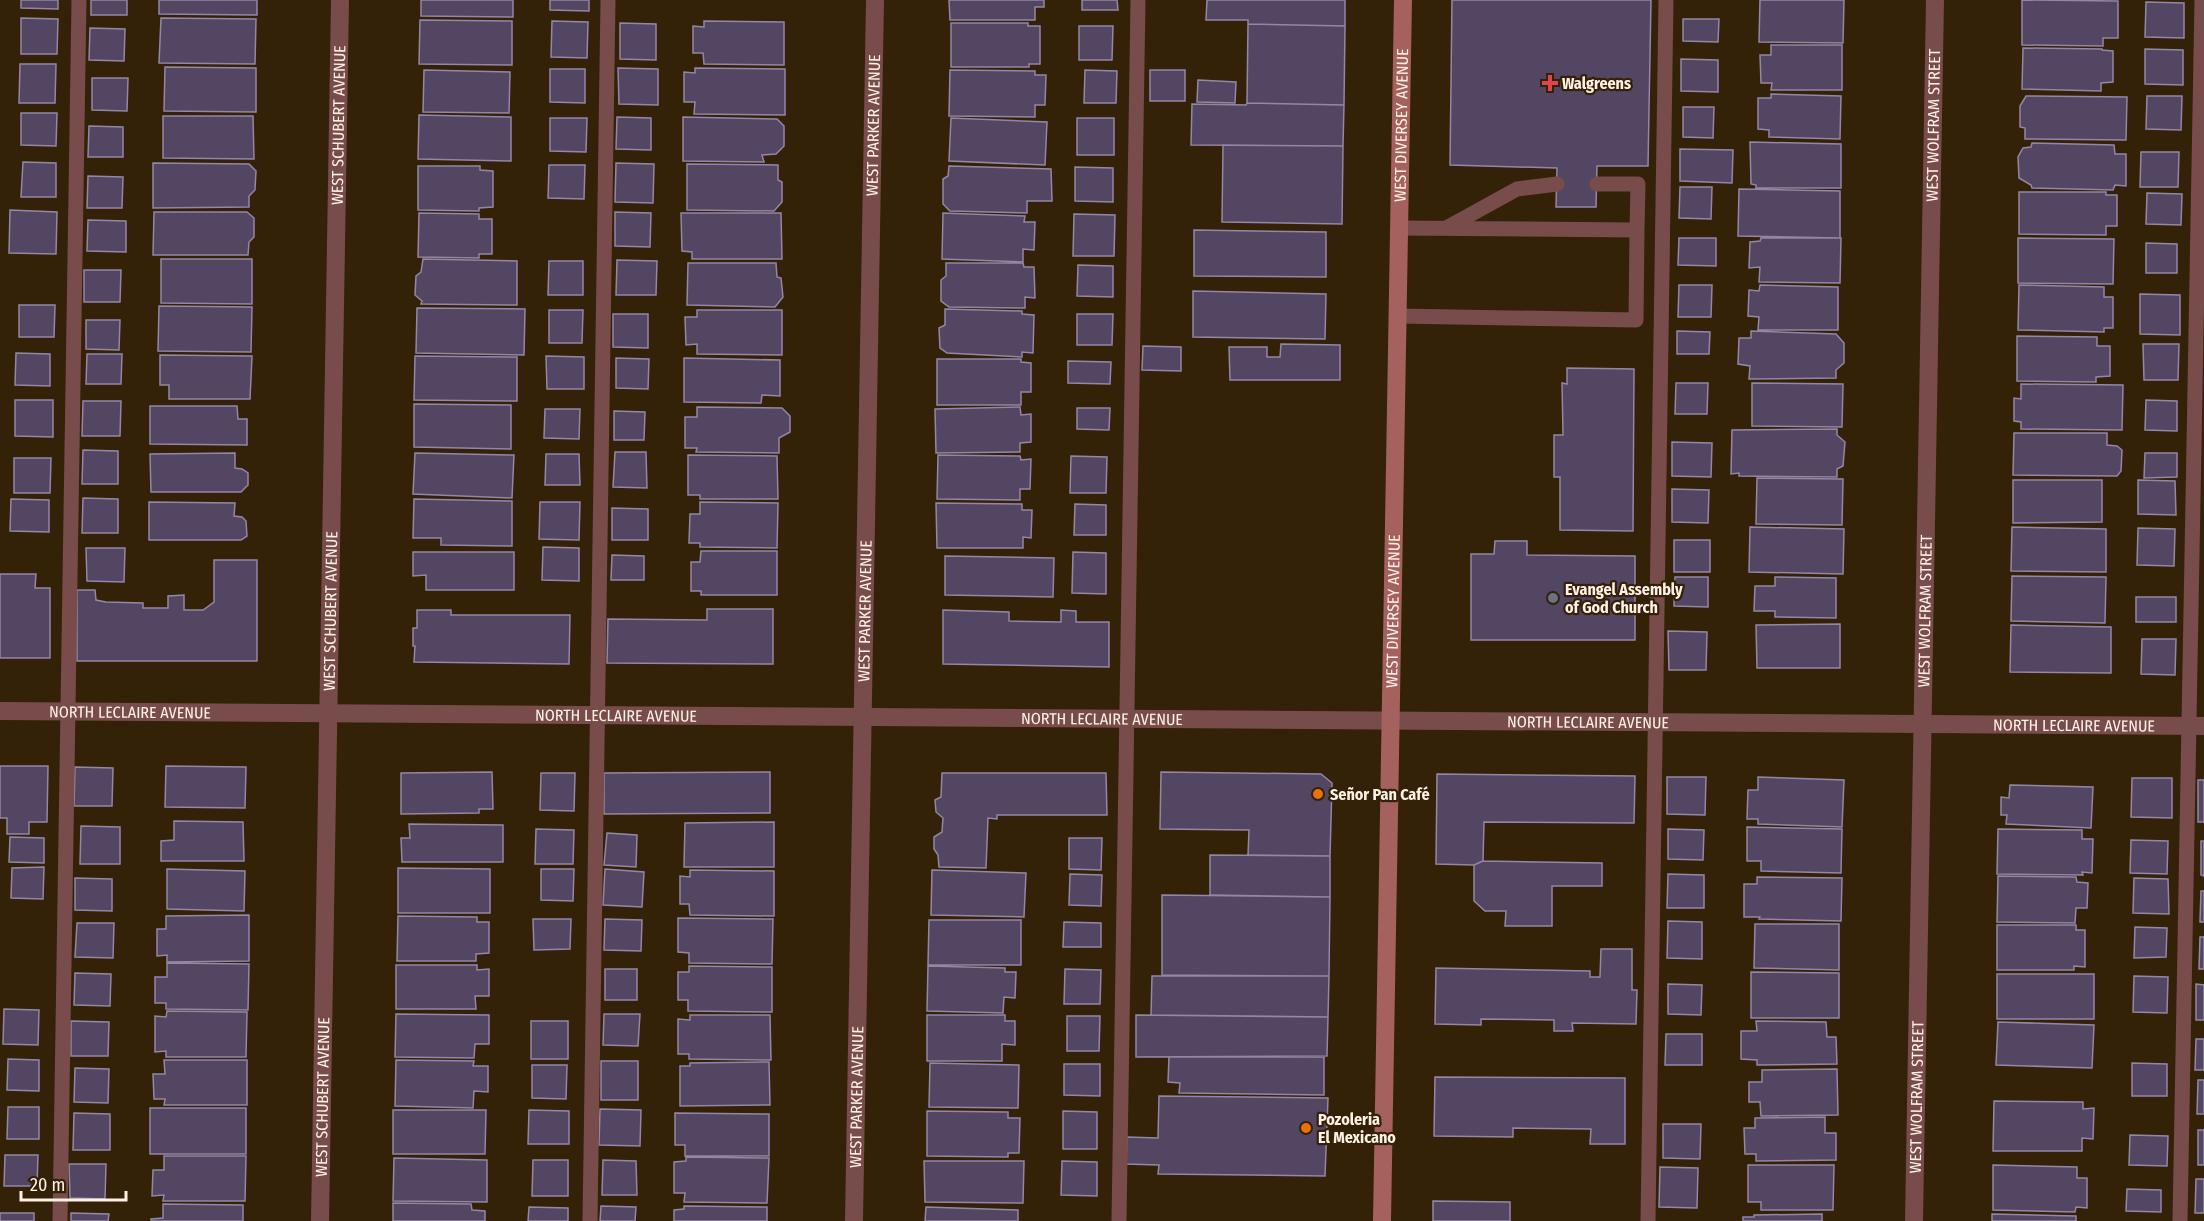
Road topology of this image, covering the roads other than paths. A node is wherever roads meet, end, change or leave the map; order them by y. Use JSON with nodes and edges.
{"nodes":[{"id":1,"x":79,"y":0,"type":"edge"},
{"id":2,"x":340,"y":0,"type":"edge"},
{"id":3,"x":608,"y":0,"type":"edge"},
{"id":4,"x":875,"y":0,"type":"edge"},
{"id":5,"x":1138,"y":0,"type":"edge"},
{"id":6,"x":1402,"y":0,"type":"edge"},
{"id":7,"x":1666,"y":0,"type":"edge"},
{"id":8,"x":1935,"y":0,"type":"edge"},
{"id":9,"x":2202,"y":0,"type":"edge"},
{"id":10,"x":1557,"y":184,"type":"dead end"},
{"id":11,"x":1597,"y":184,"type":"dead end"},
{"id":12,"x":1398,"y":228,"type":"junction"},
{"id":13,"x":1445,"y":228,"type":"junction"},
{"id":14,"x":1637,"y":230,"type":"junction"},
{"id":15,"x":1397,"y":316,"type":"junction"},
{"id":16,"x":0,"y":711,"type":"edge"},
{"id":17,"x":68,"y":712,"type":"junction"},
{"id":18,"x":328,"y":714,"type":"junction"},
{"id":19,"x":598,"y":716,"type":"junction"},
{"id":20,"x":863,"y":718,"type":"junction"},
{"id":21,"x":1127,"y":720,"type":"junction"},
{"id":22,"x":1390,"y":721,"type":"junction"},
{"id":23,"x":1656,"y":723,"type":"junction"},
{"id":24,"x":1922,"y":725,"type":"junction"},
{"id":25,"x":2197,"y":726,"type":"edge"},
{"id":26,"x":60,"y":1221,"type":"edge"},
{"id":27,"x":320,"y":1221,"type":"edge"},
{"id":28,"x":590,"y":1221,"type":"edge"},
{"id":29,"x":854,"y":1221,"type":"edge"},
{"id":30,"x":1119,"y":1221,"type":"edge"},
{"id":31,"x":1382,"y":1221,"type":"edge"},
{"id":32,"x":1648,"y":1221,"type":"edge"},
{"id":33,"x":1914,"y":1221,"type":"edge"},
{"id":34,"x":2180,"y":1221,"type":"edge"}],
"edges":[{"from":1,"to":17,"type":"lane"},
{"from":2,"to":18,"type":"street","name":"WEST SCHUBERT AVENUE"},
{"from":3,"to":19,"type":"lane"},
{"from":4,"to":20,"type":"street","name":"WEST PARKER AVENUE"},
{"from":5,"to":21,"type":"lane"},
{"from":6,"to":12,"type":"main road","name":"WEST DIVERSEY AVENUE"},
{"from":7,"to":23,"type":"lane"},
{"from":8,"to":24,"type":"street","name":"WEST WOLFRAM STREET"},
{"from":9,"to":25,"type":"lane"},
{"from":10,"to":13,"type":"lane"},
{"from":11,"to":14,"type":"lane"},
{"from":12,"to":13,"type":"lane"},
{"from":12,"to":15,"type":"main road","name":"WEST DIVERSEY AVENUE"},
{"from":13,"to":14,"type":"lane"},
{"from":14,"to":15,"type":"lane"},
{"from":15,"to":22,"type":"main road","name":"WEST DIVERSEY AVENUE"},
{"from":16,"to":17,"type":"street","name":"NORTH LECLAIRE AVENUE"},
{"from":17,"to":18,"type":"street","name":"NORTH LECLAIRE AVENUE"},
{"from":17,"to":26,"type":"lane"},
{"from":18,"to":19,"type":"street","name":"NORTH LECLAIRE AVENUE"},
{"from":18,"to":27,"type":"street","name":"WEST SCHUBERT AVENUE"},
{"from":19,"to":20,"type":"street","name":"NORTH LECLAIRE AVENUE"},
{"from":19,"to":28,"type":"lane"},
{"from":20,"to":21,"type":"street","name":"NORTH LECLAIRE AVENUE"},
{"from":20,"to":29,"type":"street","name":"WEST PARKER AVENUE"},
{"from":21,"to":22,"type":"street","name":"NORTH LECLAIRE AVENUE"},
{"from":21,"to":30,"type":"lane"},
{"from":22,"to":23,"type":"street","name":"NORTH LECLAIRE AVENUE"},
{"from":22,"to":31,"type":"main road","name":"WEST DIVERSEY AVENUE"},
{"from":23,"to":24,"type":"street","name":"NORTH LECLAIRE AVENUE"},
{"from":23,"to":32,"type":"lane"},
{"from":24,"to":25,"type":"street","name":"NORTH LECLAIRE AVENUE"},
{"from":24,"to":33,"type":"street","name":"WEST WOLFRAM STREET"},
{"from":25,"to":34,"type":"lane"}]}
